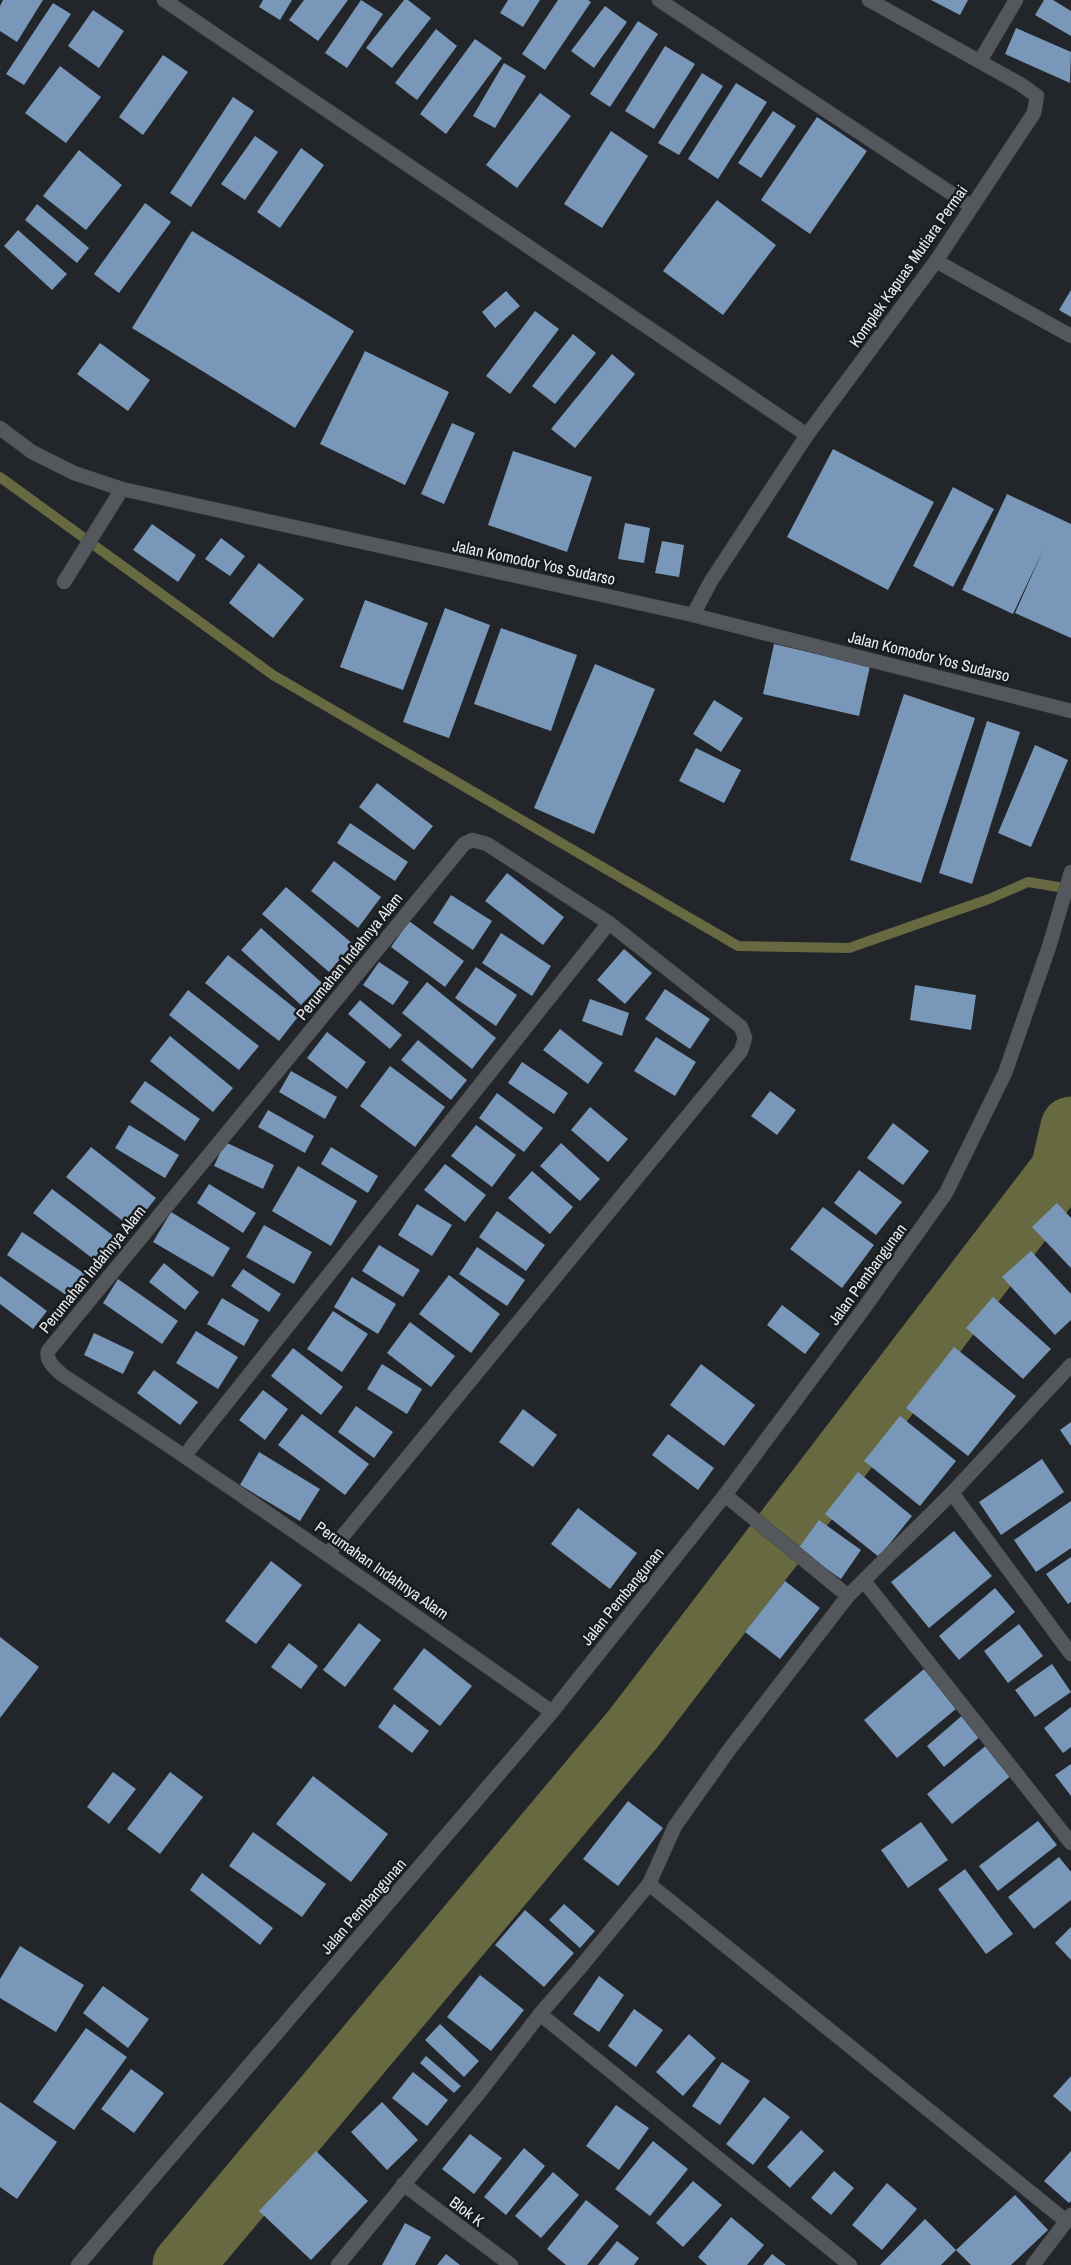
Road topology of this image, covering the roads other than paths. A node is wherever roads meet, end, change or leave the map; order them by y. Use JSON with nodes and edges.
{"nodes":[{"id":1,"x":164,"y":0,"type":"edge"},
{"id":2,"x":660,"y":0,"type":"edge"},
{"id":3,"x":869,"y":0,"type":"edge"},
{"id":4,"x":1016,"y":0,"type":"edge"},
{"id":5,"x":980,"y":61,"type":"junction"},
{"id":6,"x":972,"y":207,"type":"junction"},
{"id":7,"x":936,"y":261,"type":"junction"},
{"id":8,"x":1071,"y":336,"type":"edge"},
{"id":9,"x":0,"y":428,"type":"edge"},
{"id":10,"x":807,"y":435,"type":"junction"},
{"id":11,"x":122,"y":489,"type":"junction"},
{"id":12,"x":64,"y":582,"type":"dead end"},
{"id":13,"x":693,"y":615,"type":"junction"},
{"id":14,"x":1071,"y":711,"type":"edge"},
{"id":15,"x":1071,"y":872,"type":"edge"},
{"id":16,"x":609,"y":923,"type":"junction"},
{"id":17,"x":1071,"y":1365,"type":"edge"},
{"id":18,"x":185,"y":1455,"type":"junction"},
{"id":19,"x":952,"y":1493,"type":"junction"},
{"id":20,"x":725,"y":1496,"type":"junction"},
{"id":21,"x":328,"y":1554,"type":"junction"},
{"id":22,"x":864,"y":1581,"type":"junction"},
{"id":23,"x":848,"y":1596,"type":"junction"},
{"id":24,"x":1071,"y":1654,"type":"edge"},
{"id":25,"x":552,"y":1712,"type":"junction"},
{"id":26,"x":1071,"y":1843,"type":"edge"},
{"id":27,"x":649,"y":1884,"type":"junction"},
{"id":28,"x":540,"y":2014,"type":"junction"},
{"id":29,"x":403,"y":2184,"type":"junction"},
{"id":30,"x":1068,"y":2218,"type":"edge"},
{"id":31,"x":78,"y":2265,"type":"edge"},
{"id":32,"x":338,"y":2265,"type":"edge"},
{"id":33,"x":511,"y":2265,"type":"edge"},
{"id":34,"x":850,"y":2265,"type":"edge"},
{"id":35,"x":1033,"y":2265,"type":"edge"}],
"edges":[{"from":1,"to":10,"type":"street"},
{"from":2,"to":6,"type":"street"},
{"from":3,"to":5,"type":"street","name":"Komplek Kapuas Mutiara Permai"},
{"from":4,"to":5,"type":"street"},
{"from":5,"to":6,"type":"street","name":"Komplek Kapuas Mutiara Permai"},
{"from":6,"to":7,"type":"street","name":"Komplek Kapuas Mutiara Permai"},
{"from":7,"to":8,"type":"street"},
{"from":7,"to":10,"type":"street","name":"Komplek Kapuas Mutiara Permai"},
{"from":9,"to":11,"type":"street","name":"Jalan Komodor Yos Sudarso"},
{"from":10,"to":13,"type":"street","name":"Komplek Kapuas Mutiara Permai"},
{"from":11,"to":12,"type":"street"},
{"from":11,"to":13,"type":"street","name":"Jalan Komodor Yos Sudarso"},
{"from":13,"to":14,"type":"street","name":"Jalan Komodor Yos Sudarso"},
{"from":15,"to":20,"type":"street","name":"Jalan Pembangunan"},
{"from":16,"to":18,"type":"street"},
{"from":16,"to":18,"type":"street","name":"Perumahan Indahnya Alam"},
{"from":16,"to":21,"type":"street"},
{"from":17,"to":19,"type":"street"},
{"from":18,"to":21,"type":"street","name":"Perumahan Indahnya Alam"},
{"from":19,"to":22,"type":"street"},
{"from":19,"to":24,"type":"street"},
{"from":20,"to":23,"type":"street"},
{"from":20,"to":25,"type":"street","name":"Jalan Pembangunan"},
{"from":21,"to":25,"type":"street","name":"Perumahan Indahnya Alam"},
{"from":22,"to":23,"type":"street"},
{"from":22,"to":26,"type":"street"},
{"from":23,"to":27,"type":"street"},
{"from":25,"to":31,"type":"street","name":"Jalan Pembangunan"},
{"from":27,"to":28,"type":"street"},
{"from":27,"to":30,"type":"street"},
{"from":28,"to":29,"type":"street"},
{"from":28,"to":34,"type":"street"},
{"from":29,"to":32,"type":"street"},
{"from":29,"to":33,"type":"street","name":"Blok K"},
{"from":30,"to":35,"type":"street"}]}
